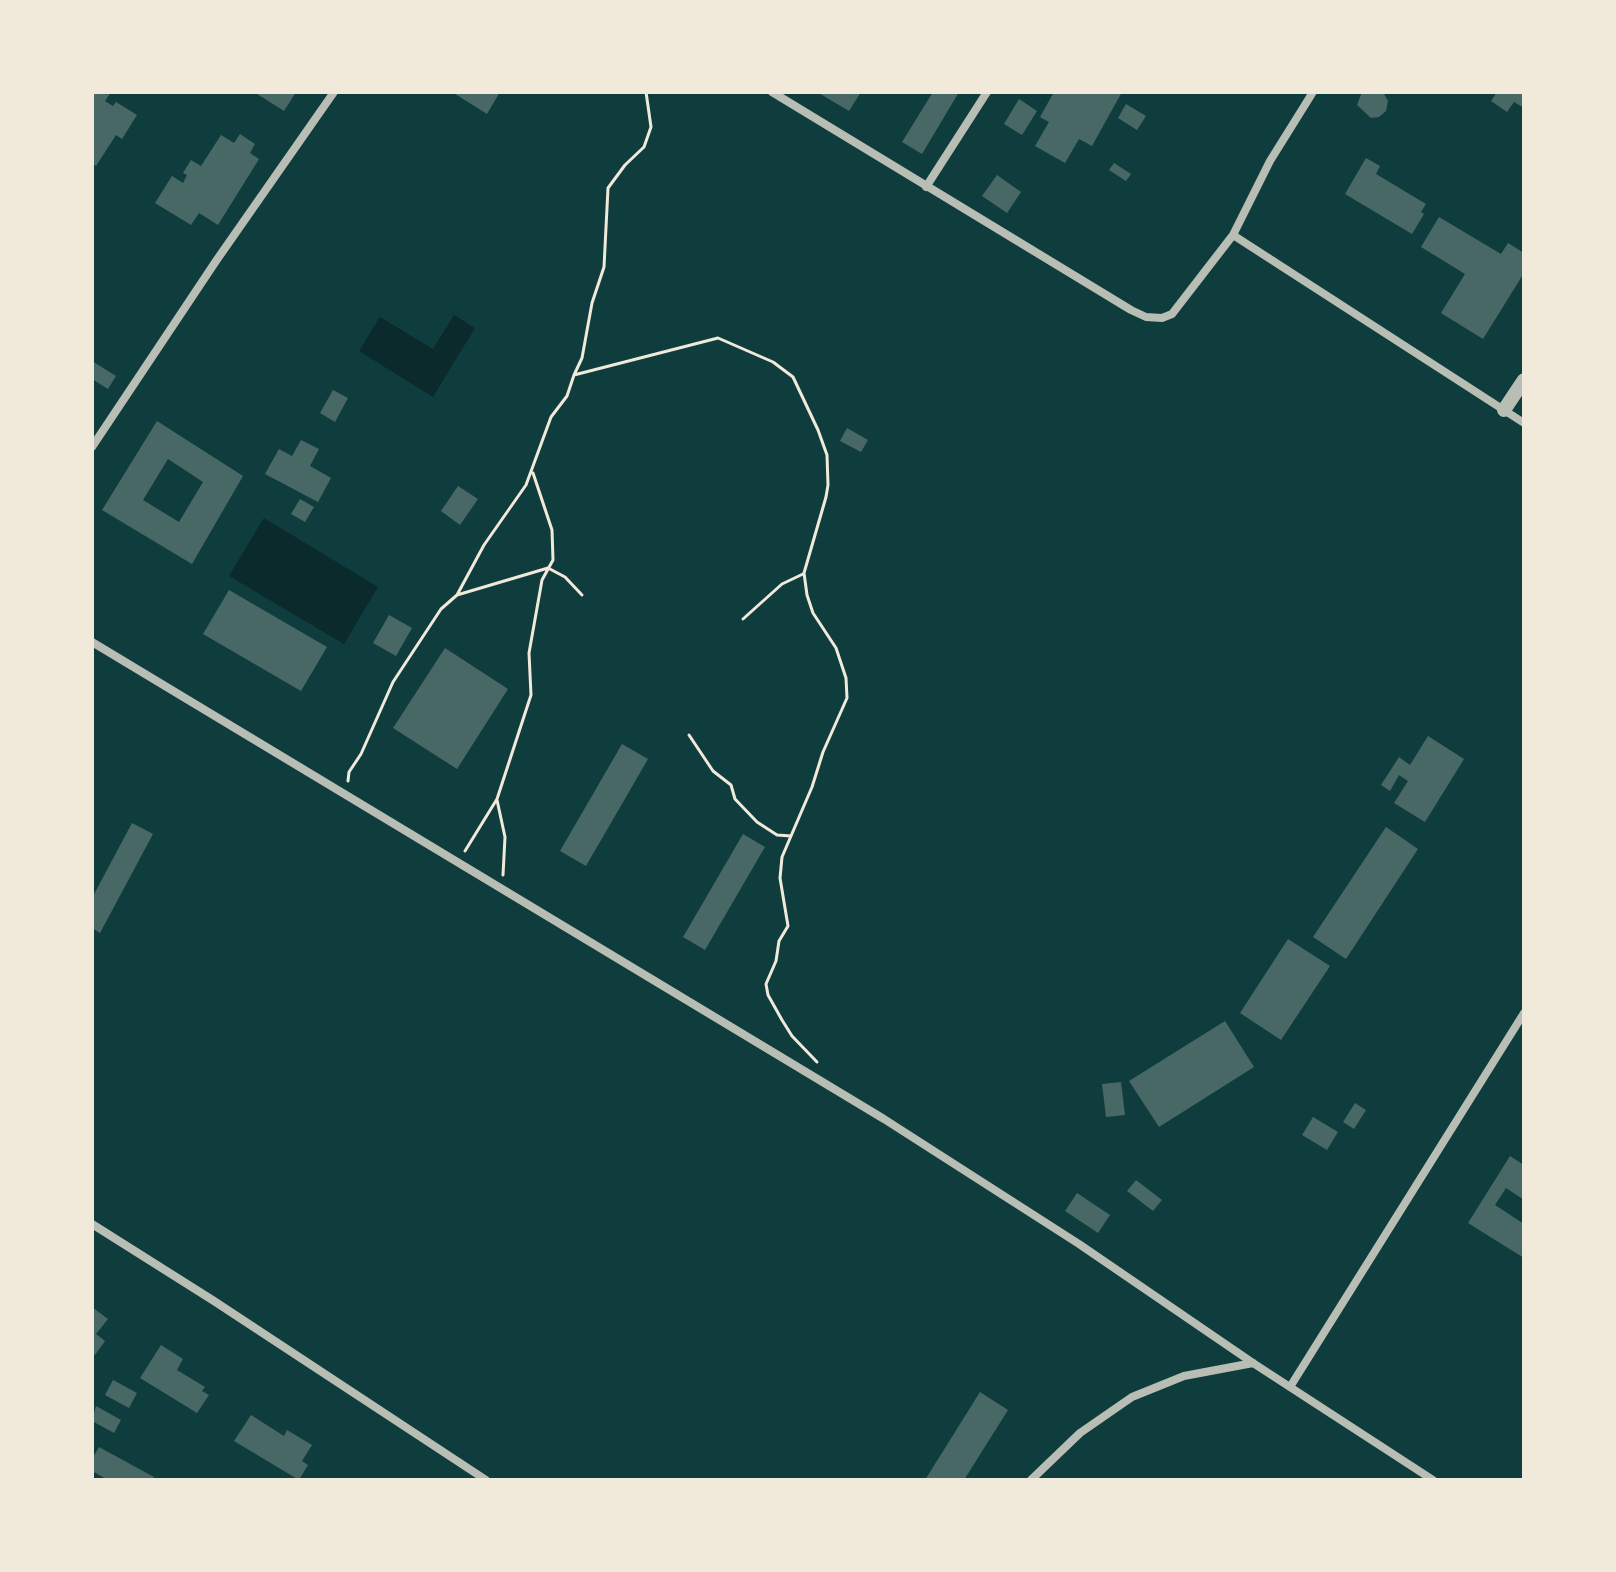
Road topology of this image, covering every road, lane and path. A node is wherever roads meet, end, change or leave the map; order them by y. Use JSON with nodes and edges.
{"nodes":[{"id":1,"x":334,"y":92,"type":"edge"},
{"id":2,"x":646,"y":92,"type":"edge"},
{"id":3,"x":772,"y":92,"type":"edge"},
{"id":4,"x":987,"y":92,"type":"edge"},
{"id":5,"x":1313,"y":92,"type":"edge"},
{"id":6,"x":926,"y":187,"type":"junction"},
{"id":7,"x":1233,"y":235,"type":"junction"},
{"id":8,"x":574,"y":375,"type":"junction"},
{"id":9,"x":1524,"y":380,"type":"edge"},
{"id":10,"x":1504,"y":410,"type":"junction"},
{"id":11,"x":1524,"y":423,"type":"edge"},
{"id":12,"x":92,"y":447,"type":"edge"},
{"id":13,"x":532,"y":470,"type":"junction"},
{"id":14,"x":548,"y":568,"type":"junction"},
{"id":15,"x":804,"y":573,"type":"junction"},
{"id":16,"x":457,"y":595,"type":"junction"},
{"id":17,"x":582,"y":595,"type":"dead end"},
{"id":18,"x":743,"y":619,"type":"dead end"},
{"id":19,"x":92,"y":642,"type":"edge"},
{"id":20,"x":689,"y":735,"type":"dead end"},
{"id":21,"x":346,"y":794,"type":"junction"},
{"id":22,"x":497,"y":799,"type":"junction"},
{"id":23,"x":791,"y":836,"type":"junction"},
{"id":24,"x":460,"y":862,"type":"junction"},
{"id":25,"x":502,"y":887,"type":"junction"},
{"id":26,"x":1524,"y":1013,"type":"edge"},
{"id":27,"x":830,"y":1086,"type":"junction"},
{"id":28,"x":92,"y":1224,"type":"edge"},
{"id":29,"x":1253,"y":1363,"type":"junction"},
{"id":30,"x":1290,"y":1387,"type":"junction"},
{"id":31,"x":486,"y":1480,"type":"edge"},
{"id":32,"x":1031,"y":1480,"type":"edge"},
{"id":33,"x":1433,"y":1480,"type":"edge"}],
"edges":[{"from":1,"to":12,"type":"street"},
{"from":2,"to":8,"type":"path"},
{"from":3,"to":6,"type":"street"},
{"from":4,"to":6,"type":"street"},
{"from":5,"to":7,"type":"street"},
{"from":6,"to":7,"type":"street"},
{"from":7,"to":10,"type":"street"},
{"from":8,"to":13,"type":"path"},
{"from":8,"to":15,"type":"path"},
{"from":9,"to":10,"type":"street"},
{"from":10,"to":11,"type":"street"},
{"from":13,"to":14,"type":"path"},
{"from":13,"to":16,"type":"path"},
{"from":14,"to":16,"type":"path"},
{"from":14,"to":17,"type":"path"},
{"from":14,"to":22,"type":"path"},
{"from":15,"to":18,"type":"path"},
{"from":15,"to":23,"type":"path"},
{"from":16,"to":21,"type":"path"},
{"from":19,"to":21,"type":"street"},
{"from":20,"to":23,"type":"path"},
{"from":21,"to":24,"type":"street"},
{"from":22,"to":24,"type":"path"},
{"from":22,"to":25,"type":"path"},
{"from":23,"to":27,"type":"path"},
{"from":24,"to":25,"type":"street"},
{"from":25,"to":27,"type":"street"},
{"from":26,"to":30,"type":"street"},
{"from":27,"to":29,"type":"street"},
{"from":28,"to":31,"type":"street"},
{"from":29,"to":30,"type":"street"},
{"from":29,"to":32,"type":"street"},
{"from":30,"to":33,"type":"street"}]}
